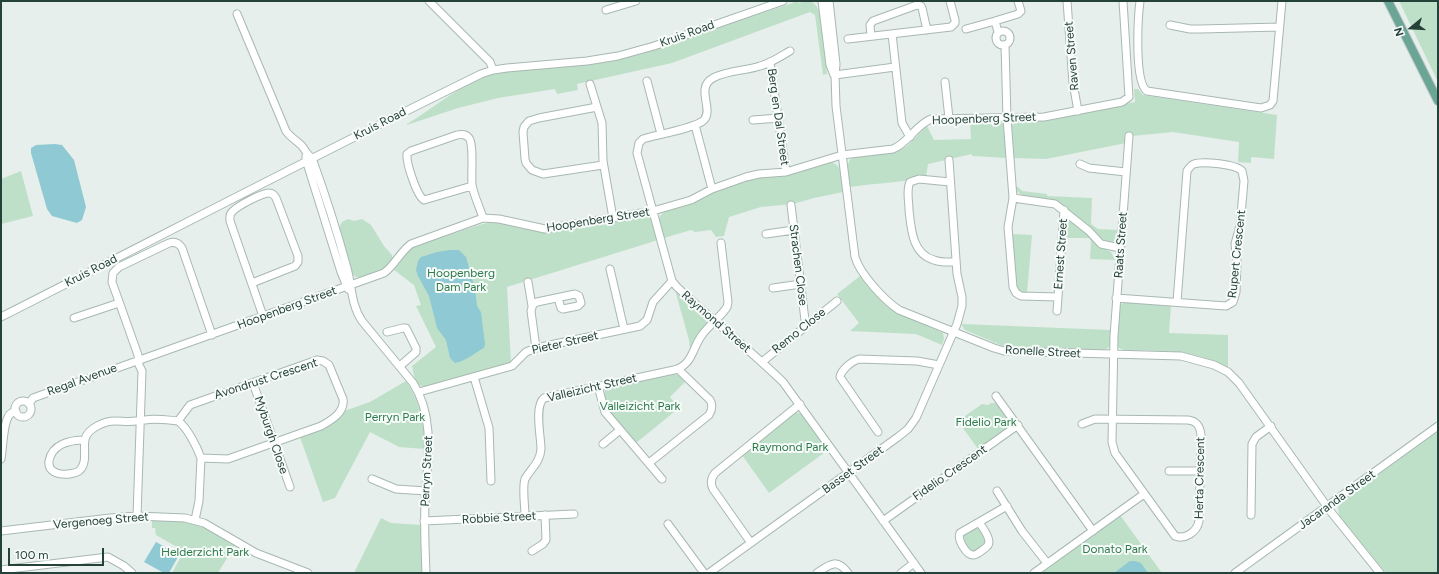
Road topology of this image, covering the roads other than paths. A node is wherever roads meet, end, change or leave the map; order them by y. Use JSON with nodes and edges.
{"nodes":[{"id":1,"x":429,"y":1,"type":"edge"},
{"id":2,"x":636,"y":1,"type":"edge"},
{"id":3,"x":783,"y":1,"type":"edge"},
{"id":4,"x":822,"y":1,"type":"edge"},
{"id":5,"x":829,"y":1,"type":"edge"},
{"id":6,"x":950,"y":1,"type":"edge"},
{"id":7,"x":1018,"y":1,"type":"edge"},
{"id":8,"x":1067,"y":1,"type":"edge"},
{"id":9,"x":1123,"y":1,"type":"edge"},
{"id":10,"x":1282,"y":1,"type":"edge"},
{"id":11,"x":1388,"y":1,"type":"edge"},
{"id":12,"x":618,"y":4,"type":"edge"},
{"id":13,"x":1140,"y":5,"type":"edge"},
{"id":14,"x":606,"y":10,"type":"dead end"},
{"id":15,"x":237,"y":14,"type":"dead end"},
{"id":16,"x":995,"y":21,"type":"junction"},
{"id":17,"x":1170,"y":25,"type":"dead end"},
{"id":18,"x":1279,"y":27,"type":"junction"},
{"id":19,"x":966,"y":29,"type":"dead end"},
{"id":20,"x":927,"y":30,"type":"junction"},
{"id":21,"x":998,"y":32,"type":"junction"},
{"id":22,"x":892,"y":34,"type":"junction"},
{"id":23,"x":872,"y":36,"type":"junction"},
{"id":24,"x":848,"y":39,"type":"dead end"},
{"id":25,"x":1005,"y":45,"type":"junction"},
{"id":26,"x":790,"y":51,"type":"dead end"},
{"id":27,"x":770,"y":62,"type":"junction"},
{"id":28,"x":895,"y":67,"type":"junction"},
{"id":29,"x":493,"y":70,"type":"junction"},
{"id":30,"x":835,"y":75,"type":"junction"},
{"id":31,"x":647,"y":81,"type":"dead end"},
{"id":32,"x":945,"y":82,"type":"dead end"},
{"id":33,"x":590,"y":84,"type":"dead end"},
{"id":34,"x":1438,"y":101,"type":"edge"},
{"id":35,"x":597,"y":107,"type":"junction"},
{"id":36,"x":1078,"y":111,"type":"junction"},
{"id":37,"x":778,"y":118,"type":"junction"},
{"id":38,"x":949,"y":118,"type":"junction"},
{"id":39,"x":1007,"y":118,"type":"junction"},
{"id":40,"x":753,"y":120,"type":"dead end"},
{"id":41,"x":695,"y":125,"type":"junction"},
{"id":42,"x":661,"y":134,"type":"junction"},
{"id":43,"x":1129,"y":136,"type":"dead end"},
{"id":44,"x":910,"y":137,"type":"junction"},
{"id":45,"x":842,"y":155,"type":"junction"},
{"id":46,"x":308,"y":157,"type":"junction"},
{"id":47,"x":949,"y":160,"type":"dead end"},
{"id":48,"x":1080,"y":164,"type":"dead end"},
{"id":49,"x":603,"y":165,"type":"junction"},
{"id":50,"x":786,"y":172,"type":"junction"},
{"id":51,"x":1126,"y":172,"type":"junction"},
{"id":52,"x":950,"y":182,"type":"junction"},
{"id":53,"x":472,"y":186,"type":"junction"},
{"id":54,"x":712,"y":188,"type":"junction"},
{"id":55,"x":1013,"y":198,"type":"junction"},
{"id":56,"x":791,"y":205,"type":"dead end"},
{"id":57,"x":1064,"y":210,"type":"junction"},
{"id":58,"x":653,"y":211,"type":"junction"},
{"id":59,"x":483,"y":218,"type":"junction"},
{"id":60,"x":613,"y":218,"type":"junction"},
{"id":61,"x":794,"y":230,"type":"junction"},
{"id":62,"x":766,"y":234,"type":"dead end"},
{"id":63,"x":721,"y":243,"type":"dead end"},
{"id":64,"x":1120,"y":248,"type":"junction"},
{"id":65,"x":956,"y":262,"type":"junction"},
{"id":66,"x":610,"y":269,"type":"dead end"},
{"id":67,"x":672,"y":281,"type":"junction"},
{"id":68,"x":528,"y":282,"type":"dead end"},
{"id":69,"x":252,"y":283,"type":"junction"},
{"id":70,"x":801,"y":284,"type":"junction"},
{"id":71,"x":349,"y":286,"type":"junction"},
{"id":72,"x":773,"y":288,"type":"dead end"},
{"id":73,"x":1058,"y":297,"type":"junction"},
{"id":74,"x":558,"y":298,"type":"dead end"},
{"id":75,"x":1116,"y":298,"type":"junction"},
{"id":76,"x":837,"y":301,"type":"dead end"},
{"id":77,"x":1177,"y":302,"type":"junction"},
{"id":78,"x":119,"y":303,"type":"junction"},
{"id":79,"x":532,"y":306,"type":"junction"},
{"id":80,"x":1057,"y":311,"type":"dead end"},
{"id":81,"x":263,"y":316,"type":"junction"},
{"id":82,"x":1,"y":317,"type":"edge"},
{"id":83,"x":74,"y":318,"type":"dead end"},
{"id":84,"x":714,"y":322,"type":"junction"},
{"id":85,"x":807,"y":325,"type":"junction"},
{"id":86,"x":624,"y":329,"type":"junction"},
{"id":87,"x":953,"y":331,"type":"junction"},
{"id":88,"x":387,"y":332,"type":"dead end"},
{"id":89,"x":212,"y":335,"type":"junction"},
{"id":90,"x":536,"y":348,"type":"junction"},
{"id":91,"x":1115,"y":354,"type":"junction"},
{"id":92,"x":139,"y":359,"type":"junction"},
{"id":93,"x":762,"y":362,"type":"junction"},
{"id":94,"x":939,"y":365,"type":"junction"},
{"id":95,"x":400,"y":366,"type":"junction"},
{"id":96,"x":678,"y":369,"type":"junction"},
{"id":97,"x":474,"y":377,"type":"junction"},
{"id":98,"x":253,"y":383,"type":"junction"},
{"id":99,"x":598,"y":386,"type":"junction"},
{"id":100,"x":419,"y":392,"type":"junction"},
{"id":101,"x":996,"y":396,"type":"dead end"},
{"id":102,"x":29,"y":404,"type":"junction"},
{"id":103,"x":800,"y":404,"type":"junction"},
{"id":104,"x":16,"y":411,"type":"junction"},
{"id":105,"x":1113,"y":419,"type":"junction"},
{"id":106,"x":140,"y":421,"type":"junction"},
{"id":107,"x":178,"y":421,"type":"junction"},
{"id":108,"x":1082,"y":424,"type":"dead end"},
{"id":109,"x":1018,"y":425,"type":"junction"},
{"id":110,"x":1271,"y":426,"type":"junction"},
{"id":111,"x":1438,"y":426,"type":"edge"},
{"id":112,"x":3,"y":430,"type":"edge"},
{"id":113,"x":620,"y":430,"type":"junction"},
{"id":114,"x":878,"y":432,"type":"dead end"},
{"id":115,"x":85,"y":440,"type":"junction"},
{"id":116,"x":274,"y":442,"type":"junction"},
{"id":117,"x":603,"y":444,"type":"dead end"},
{"id":118,"x":201,"y":458,"type":"junction"},
{"id":119,"x":1,"y":459,"type":"edge"},
{"id":120,"x":650,"y":463,"type":"junction"},
{"id":121,"x":1169,"y":471,"type":"dead end"},
{"id":122,"x":1200,"y":471,"type":"junction"},
{"id":123,"x":849,"y":472,"type":"junction"},
{"id":124,"x":372,"y":479,"type":"dead end"},
{"id":125,"x":662,"y":479,"type":"dead end"},
{"id":126,"x":491,"y":481,"type":"dead end"},
{"id":127,"x":290,"y":487,"type":"dead end"},
{"id":128,"x":426,"y":491,"type":"junction"},
{"id":129,"x":997,"y":491,"type":"dead end"},
{"id":130,"x":1144,"y":494,"type":"junction"},
{"id":131,"x":1007,"y":506,"type":"junction"},
{"id":132,"x":1328,"y":507,"type":"junction"},
{"id":133,"x":574,"y":514,"type":"dead end"},
{"id":134,"x":545,"y":515,"type":"junction"},
{"id":135,"x":1251,"y":515,"type":"dead end"},
{"id":136,"x":137,"y":516,"type":"junction"},
{"id":137,"x":525,"y":516,"type":"junction"},
{"id":138,"x":195,"y":520,"type":"junction"},
{"id":139,"x":424,"y":521,"type":"junction"},
{"id":140,"x":884,"y":521,"type":"junction"},
{"id":141,"x":979,"y":522,"type":"junction"},
{"id":142,"x":668,"y":524,"type":"dead end"},
{"id":143,"x":1,"y":531,"type":"edge"},
{"id":144,"x":1093,"y":531,"type":"junction"},
{"id":145,"x":751,"y":543,"type":"junction"},
{"id":146,"x":532,"y":552,"type":"dead end"},
{"id":147,"x":1047,"y":563,"type":"junction"},
{"id":148,"x":53,"y":564,"type":"junction"},
{"id":149,"x":914,"y":564,"type":"junction"},
{"id":150,"x":1,"y":570,"type":"edge"},
{"id":151,"x":54,"y":573,"type":"edge"},
{"id":152,"x":132,"y":573,"type":"edge"},
{"id":153,"x":308,"y":573,"type":"edge"},
{"id":154,"x":426,"y":573,"type":"edge"},
{"id":155,"x":704,"y":573,"type":"edge"},
{"id":156,"x":709,"y":573,"type":"edge"},
{"id":157,"x":817,"y":573,"type":"edge"},
{"id":158,"x":848,"y":573,"type":"edge"},
{"id":159,"x":901,"y":573,"type":"edge"},
{"id":160,"x":921,"y":573,"type":"edge"},
{"id":161,"x":1034,"y":573,"type":"edge"},
{"id":162,"x":1235,"y":573,"type":"edge"},
{"id":163,"x":1380,"y":573,"type":"edge"}],
"edges":[{"from":1,"to":29,"type":"street"},
{"from":2,"to":12,"type":"street"},
{"from":3,"to":29,"type":"street","name":"Kruis Road"},
{"from":4,"to":30,"type":"street","name":"Ronelle Street"},
{"from":5,"to":30,"type":"street","name":"Ronelle Street"},
{"from":6,"to":20,"type":"street"},
{"from":7,"to":16,"type":"street"},
{"from":8,"to":36,"type":"street","name":"Raven Street"},
{"from":9,"to":36,"type":"street","name":"Hoopenberg Street"},
{"from":10,"to":18,"type":"street"},
{"from":11,"to":34,"type":"main road"},
{"from":12,"to":14,"type":"street"},
{"from":13,"to":18,"type":"street"},
{"from":15,"to":46,"type":"street"},
{"from":16,"to":19,"type":"street"},
{"from":16,"to":21,"type":"street"},
{"from":17,"to":18,"type":"street"},
{"from":20,"to":22,"type":"street"},
{"from":20,"to":23,"type":"street"},
{"from":21,"to":25,"type":"street"},
{"from":21,"to":25,"type":"street"},
{"from":22,"to":23,"type":"street"},
{"from":22,"to":28,"type":"street"},
{"from":23,"to":24,"type":"street"},
{"from":25,"to":39,"type":"street","name":"Ernest Street"},
{"from":26,"to":27,"type":"street","name":"Berg en Dal Street"},
{"from":27,"to":37,"type":"street","name":"Berg en Dal Street"},
{"from":27,"to":41,"type":"street","name":"Berg en Dal Street"},
{"from":28,"to":30,"type":"street"},
{"from":28,"to":44,"type":"street"},
{"from":29,"to":46,"type":"street","name":"Kruis Road"},
{"from":30,"to":45,"type":"street","name":"Ronelle Street"},
{"from":31,"to":42,"type":"street"},
{"from":32,"to":38,"type":"street"},
{"from":33,"to":35,"type":"street"},
{"from":35,"to":49,"type":"street"},
{"from":35,"to":49,"type":"street"},
{"from":36,"to":39,"type":"street","name":"Hoopenberg Street"},
{"from":37,"to":40,"type":"street"},
{"from":37,"to":50,"type":"street","name":"Berg en Dal Street"},
{"from":38,"to":39,"type":"street","name":"Hoopenberg Street"},
{"from":38,"to":44,"type":"street","name":"Hoopenberg Street"},
{"from":39,"to":55,"type":"street","name":"Ernest Street"},
{"from":41,"to":42,"type":"street"},
{"from":41,"to":54,"type":"street"},
{"from":42,"to":58,"type":"street","name":"Raymond Street"},
{"from":43,"to":51,"type":"street","name":"Raats Street"},
{"from":44,"to":45,"type":"street","name":"Hoopenberg Street"},
{"from":45,"to":50,"type":"street","name":"Hoopenberg Street"},
{"from":45,"to":87,"type":"street","name":"Ronelle Street"},
{"from":46,"to":71,"type":"street","name":"Perryn Street"},
{"from":46,"to":82,"type":"street","name":"Kruis Road"},
{"from":47,"to":52,"type":"street","name":"Basset Street"},
{"from":48,"to":51,"type":"street"},
{"from":49,"to":60,"type":"street"},
{"from":50,"to":54,"type":"street","name":"Hoopenberg Street"},
{"from":51,"to":64,"type":"street","name":"Raats Street"},
{"from":52,"to":65,"type":"street","name":"Basset Street"},
{"from":52,"to":65,"type":"street"},
{"from":53,"to":53,"type":"street"},
{"from":53,"to":59,"type":"street"},
{"from":54,"to":58,"type":"street","name":"Hoopenberg Street"},
{"from":55,"to":57,"type":"street"},
{"from":55,"to":73,"type":"street","name":"Ernest Street"},
{"from":56,"to":61,"type":"street","name":"Strachen Close"},
{"from":57,"to":64,"type":"street"},
{"from":57,"to":73,"type":"street","name":"Ernest Street"},
{"from":58,"to":60,"type":"street","name":"Hoopenberg Street"},
{"from":58,"to":67,"type":"street","name":"Raymond Street"},
{"from":59,"to":60,"type":"street","name":"Hoopenberg Street"},
{"from":59,"to":71,"type":"street","name":"Hoopenberg Street"},
{"from":61,"to":62,"type":"street"},
{"from":61,"to":70,"type":"street","name":"Strachen Close"},
{"from":63,"to":84,"type":"street"},
{"from":64,"to":75,"type":"street","name":"Raats Street"},
{"from":65,"to":87,"type":"street","name":"Basset Street"},
{"from":66,"to":86,"type":"street"},
{"from":67,"to":84,"type":"street","name":"Raymond Street"},
{"from":67,"to":86,"type":"street","name":"Pieter Street"},
{"from":68,"to":79,"type":"street"},
{"from":69,"to":69,"type":"street"},
{"from":69,"to":81,"type":"street"},
{"from":70,"to":72,"type":"street"},
{"from":70,"to":85,"type":"street","name":"Strachen Close"},
{"from":71,"to":81,"type":"street","name":"Hoopenberg Street"},
{"from":71,"to":95,"type":"street","name":"Perryn Street"},
{"from":73,"to":80,"type":"street","name":"Ernest Street"},
{"from":74,"to":79,"type":"street"},
{"from":75,"to":77,"type":"street","name":"Rupert Crescent"},
{"from":75,"to":91,"type":"street","name":"Raats Street"},
{"from":76,"to":85,"type":"street","name":"Remo Close"},
{"from":77,"to":77,"type":"street","name":"Rupert Crescent"},
{"from":78,"to":83,"type":"street"},
{"from":78,"to":89,"type":"street"},
{"from":78,"to":92,"type":"street"},
{"from":79,"to":90,"type":"street"},
{"from":81,"to":89,"type":"street","name":"Hoopenberg Street"},
{"from":84,"to":93,"type":"street","name":"Raymond Street"},
{"from":84,"to":96,"type":"street"},
{"from":85,"to":93,"type":"street","name":"Remo Close"},
{"from":86,"to":90,"type":"street","name":"Pieter Street"},
{"from":87,"to":91,"type":"street","name":"Ronelle Street"},
{"from":87,"to":94,"type":"street","name":"Basset Street"},
{"from":88,"to":95,"type":"street"},
{"from":89,"to":92,"type":"street","name":"Hoopenberg Street"},
{"from":90,"to":97,"type":"street","name":"Pieter Street"},
{"from":91,"to":105,"type":"street","name":"Herta Crescent"},
{"from":91,"to":110,"type":"street","name":"Ronelle Street"},
{"from":92,"to":102,"type":"street","name":"Regal Avenue"},
{"from":92,"to":106,"type":"street"},
{"from":93,"to":103,"type":"street","name":"Raymond Street"},
{"from":94,"to":114,"type":"street"},
{"from":94,"to":123,"type":"street","name":"Basset Street"},
{"from":95,"to":100,"type":"street","name":"Perryn Street"},
{"from":96,"to":99,"type":"street","name":"Valleizicht Street"},
{"from":96,"to":120,"type":"street"},
{"from":97,"to":100,"type":"street","name":"Pieter Street"},
{"from":97,"to":126,"type":"street"},
{"from":98,"to":107,"type":"street","name":"Avondrust Crescent"},
{"from":98,"to":116,"type":"street","name":"Myburgh Close"},
{"from":98,"to":116,"type":"street","name":"Avondrust Crescent"},
{"from":99,"to":113,"type":"street"},
{"from":99,"to":137,"type":"street","name":"Valleizicht Street"},
{"from":100,"to":128,"type":"street","name":"Perryn Street"},
{"from":101,"to":109,"type":"street"},
{"from":102,"to":104,"type":"street","name":"Regal Avenue"},
{"from":102,"to":104,"type":"street","name":"Regal Avenue"},
{"from":103,"to":123,"type":"street","name":"Raymond Street"},
{"from":103,"to":145,"type":"street"},
{"from":104,"to":112,"type":"street"},
{"from":105,"to":108,"type":"street"},
{"from":105,"to":122,"type":"street","name":"Herta Crescent"},
{"from":105,"to":130,"type":"street","name":"Herta Crescent"},
{"from":106,"to":107,"type":"street"},
{"from":106,"to":115,"type":"street"},
{"from":106,"to":136,"type":"street"},
{"from":107,"to":118,"type":"street"},
{"from":109,"to":140,"type":"street","name":"Fidelio Crescent"},
{"from":109,"to":144,"type":"street"},
{"from":110,"to":132,"type":"street","name":"Ronelle Street"},
{"from":110,"to":135,"type":"street"},
{"from":111,"to":132,"type":"street","name":"Jacaranda Street"},
{"from":112,"to":119,"type":"street"},
{"from":113,"to":117,"type":"street"},
{"from":113,"to":120,"type":"street"},
{"from":115,"to":115,"type":"street"},
{"from":116,"to":118,"type":"street","name":"Avondrust Crescent"},
{"from":116,"to":127,"type":"street","name":"Myburgh Close"},
{"from":118,"to":138,"type":"street"},
{"from":120,"to":125,"type":"street"},
{"from":121,"to":122,"type":"street"},
{"from":122,"to":130,"type":"street","name":"Herta Crescent"},
{"from":123,"to":140,"type":"street","name":"Raymond Street"},
{"from":123,"to":145,"type":"street","name":"Basset Street"},
{"from":124,"to":128,"type":"street"},
{"from":128,"to":139,"type":"street","name":"Perryn Street"},
{"from":129,"to":131,"type":"street"},
{"from":130,"to":144,"type":"street"},
{"from":131,"to":141,"type":"street"},
{"from":131,"to":147,"type":"street"},
{"from":132,"to":162,"type":"street","name":"Jacaranda Street"},
{"from":132,"to":163,"type":"street","name":"Ronelle Street"},
{"from":133,"to":134,"type":"street","name":"Robbie Street"},
{"from":134,"to":137,"type":"street","name":"Robbie Street"},
{"from":134,"to":146,"type":"street"},
{"from":136,"to":138,"type":"street","name":"Vergenoeg Street"},
{"from":136,"to":143,"type":"street","name":"Vergenoeg Street"},
{"from":137,"to":139,"type":"street","name":"Robbie Street"},
{"from":138,"to":153,"type":"street","name":"Vergenoeg Street"},
{"from":139,"to":154,"type":"street","name":"Perryn Street"},
{"from":140,"to":149,"type":"street","name":"Raymond Street"},
{"from":141,"to":141,"type":"street"},
{"from":142,"to":155,"type":"street"},
{"from":144,"to":147,"type":"street"},
{"from":145,"to":156,"type":"street","name":"Basset Street"},
{"from":147,"to":161,"type":"street"},
{"from":148,"to":150,"type":"street"},
{"from":148,"to":151,"type":"street"},
{"from":148,"to":152,"type":"street"},
{"from":149,"to":159,"type":"street"},
{"from":149,"to":160,"type":"street","name":"Raymond Street"},
{"from":157,"to":158,"type":"street"}]}
